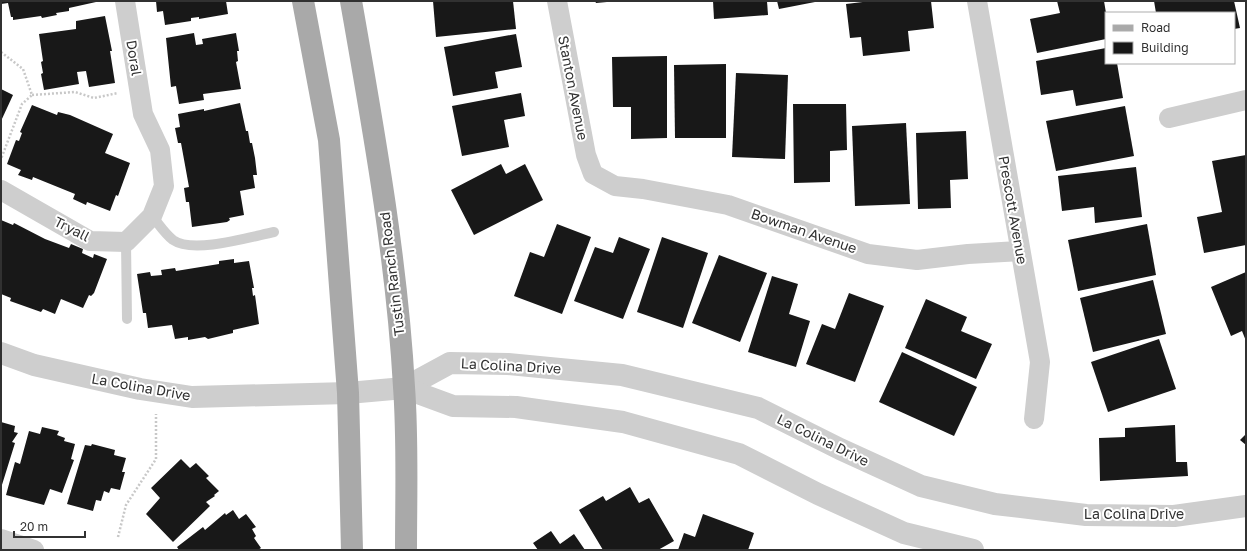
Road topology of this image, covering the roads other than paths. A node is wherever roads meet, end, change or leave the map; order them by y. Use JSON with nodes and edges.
{"nodes":[{"id":1,"x":125,"y":1,"type":"edge"},
{"id":2,"x":303,"y":1,"type":"edge"},
{"id":3,"x":351,"y":1,"type":"edge"},
{"id":4,"x":557,"y":1,"type":"edge"},
{"id":5,"x":977,"y":1,"type":"edge"},
{"id":6,"x":1246,"y":100,"type":"edge"},
{"id":7,"x":1169,"y":118,"type":"dead end"},
{"id":8,"x":593,"y":174,"type":"joint"},
{"id":9,"x":1,"y":190,"type":"edge"},
{"id":10,"x":152,"y":216,"type":"junction"},
{"id":11,"x":274,"y":232,"type":"dead end"},
{"id":12,"x":126,"y":242,"type":"junction"},
{"id":13,"x":1020,"y":251,"type":"junction"},
{"id":14,"x":127,"y":319,"type":"dead end"},
{"id":15,"x":1,"y":353,"type":"edge"},
{"id":16,"x":404,"y":388,"type":"junction"},
{"id":17,"x":348,"y":394,"type":"junction"},
{"id":18,"x":1034,"y":419,"type":"dead end"},
{"id":19,"x":1246,"y":506,"type":"edge"},
{"id":20,"x":1,"y":540,"type":"edge"},
{"id":21,"x":34,"y":550,"type":"edge"},
{"id":22,"x":352,"y":550,"type":"edge"},
{"id":23,"x":406,"y":550,"type":"edge"},
{"id":24,"x":973,"y":550,"type":"edge"}],
"edges":[{"from":1,"to":10,"type":"street","name":"Doral"},
{"from":2,"to":17,"type":"main road"},
{"from":3,"to":16,"type":"main road","name":"Tustin Ranch Road"},
{"from":4,"to":8,"type":"street","name":"Stanton Avenue"},
{"from":5,"to":13,"type":"street","name":"Prescott Avenue"},
{"from":6,"to":7,"type":"street"},
{"from":8,"to":13,"type":"street","name":"Bowman Avenue"},
{"from":9,"to":12,"type":"street","name":"Tryall"},
{"from":10,"to":11,"type":"lane"},
{"from":10,"to":12,"type":"street"},
{"from":12,"to":14,"type":"lane"},
{"from":13,"to":18,"type":"street","name":"Prescott Avenue"},
{"from":15,"to":17,"type":"street","name":"La Colina Drive"},
{"from":16,"to":17,"type":"street","name":"La Colina Drive"},
{"from":16,"to":19,"type":"street","name":"La Colina Drive"},
{"from":16,"to":23,"type":"main road","name":"Tustin Ranch Road"},
{"from":16,"to":24,"type":"street","name":"La Colina Drive"},
{"from":17,"to":22,"type":"main road"},
{"from":20,"to":21,"type":"street"}]}
